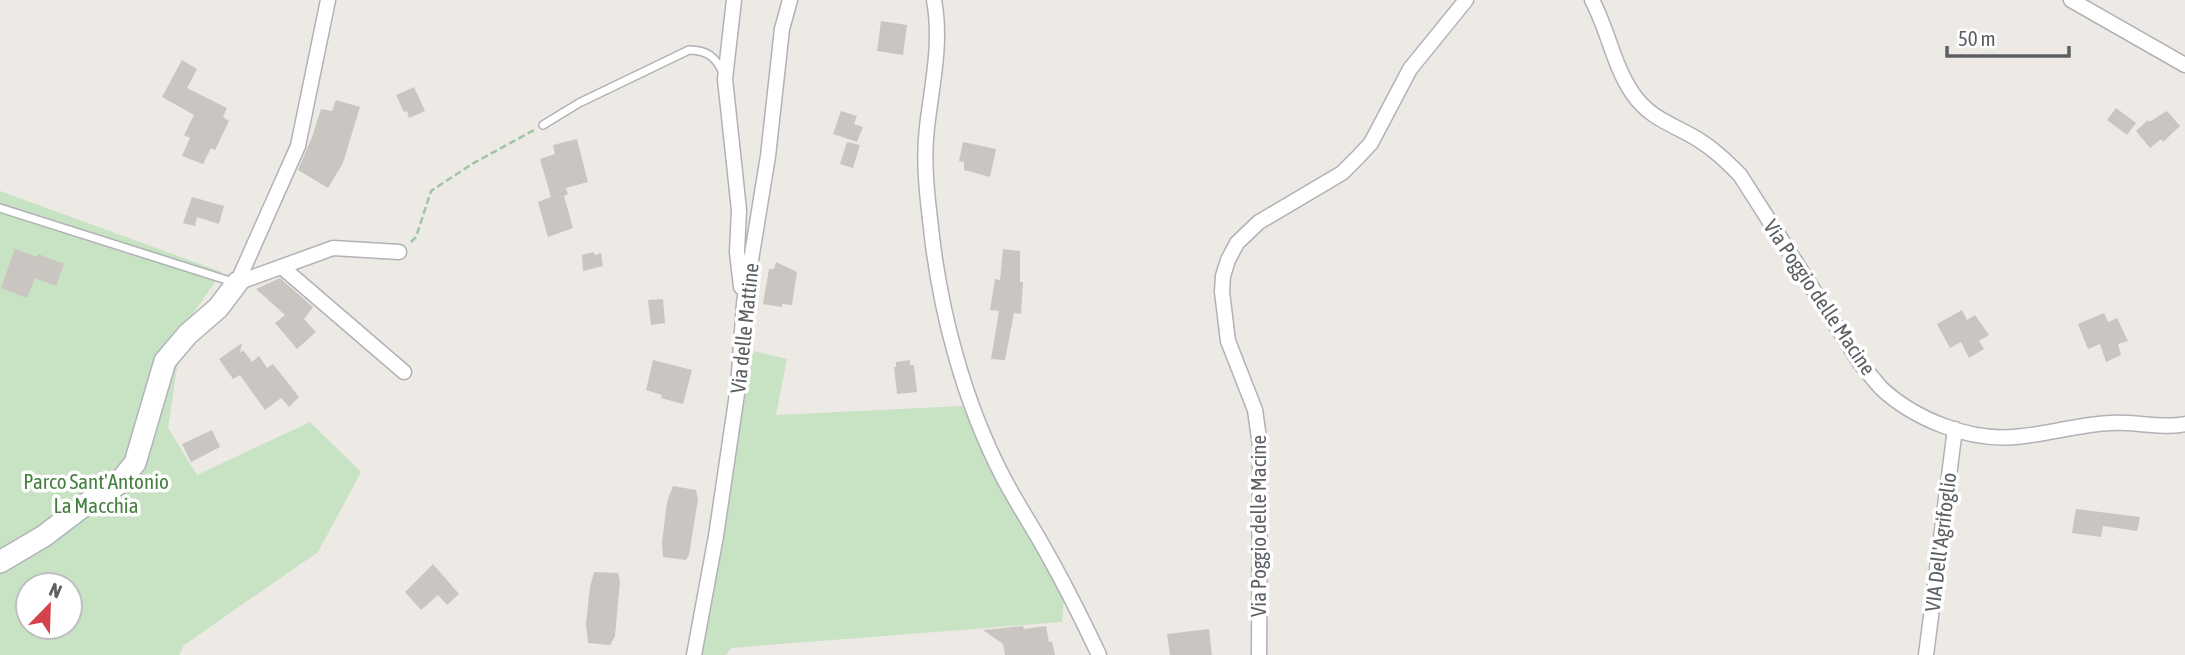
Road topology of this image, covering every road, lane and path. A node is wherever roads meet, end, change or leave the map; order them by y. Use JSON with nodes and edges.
{"nodes":[{"id":1,"x":328,"y":0,"type":"edge"},
{"id":2,"x":734,"y":0,"type":"edge"},
{"id":3,"x":790,"y":0,"type":"edge"},
{"id":4,"x":934,"y":0,"type":"edge"},
{"id":5,"x":1466,"y":0,"type":"edge"},
{"id":6,"x":1592,"y":0,"type":"edge"},
{"id":7,"x":2071,"y":0,"type":"edge"},
{"id":8,"x":2185,"y":65,"type":"edge"},
{"id":9,"x":725,"y":79,"type":"junction"},
{"id":10,"x":543,"y":125,"type":"joint"},
{"id":11,"x":0,"y":208,"type":"edge"},
{"id":12,"x":399,"y":253,"type":"joint"},
{"id":13,"x":283,"y":268,"type":"junction"},
{"id":14,"x":237,"y":283,"type":"junction"},
{"id":15,"x":744,"y":303,"type":"junction"},
{"id":16,"x":404,"y":372,"type":"dead end"},
{"id":17,"x":2185,"y":424,"type":"edge"},
{"id":18,"x":1955,"y":429,"type":"junction"},
{"id":19,"x":0,"y":562,"type":"edge"},
{"id":20,"x":694,"y":655,"type":"edge"},
{"id":21,"x":1098,"y":655,"type":"edge"},
{"id":22,"x":1259,"y":655,"type":"edge"},
{"id":23,"x":1926,"y":655,"type":"edge"}],
"edges":[{"from":1,"to":14,"type":"street"},
{"from":2,"to":9,"type":"street"},
{"from":3,"to":15,"type":"street","name":"Via delle Mattine"},
{"from":4,"to":21,"type":"street"},
{"from":5,"to":22,"type":"street","name":"Via Poggio delle Macine"},
{"from":6,"to":18,"type":"street","name":"Via Poggio delle Macine"},
{"from":7,"to":8,"type":"street"},
{"from":9,"to":10,"type":"lane"},
{"from":9,"to":15,"type":"street"},
{"from":10,"to":12,"type":"path"},
{"from":11,"to":14,"type":"lane"},
{"from":12,"to":13,"type":"street"},
{"from":13,"to":14,"type":"street"},
{"from":13,"to":16,"type":"street"},
{"from":14,"to":19,"type":"street"},
{"from":15,"to":20,"type":"street","name":"Via delle Mattine"},
{"from":17,"to":18,"type":"street","name":"Via Poggio delle Macine"},
{"from":18,"to":23,"type":"street","name":"VIA Dell'Agrifoglio"}]}
